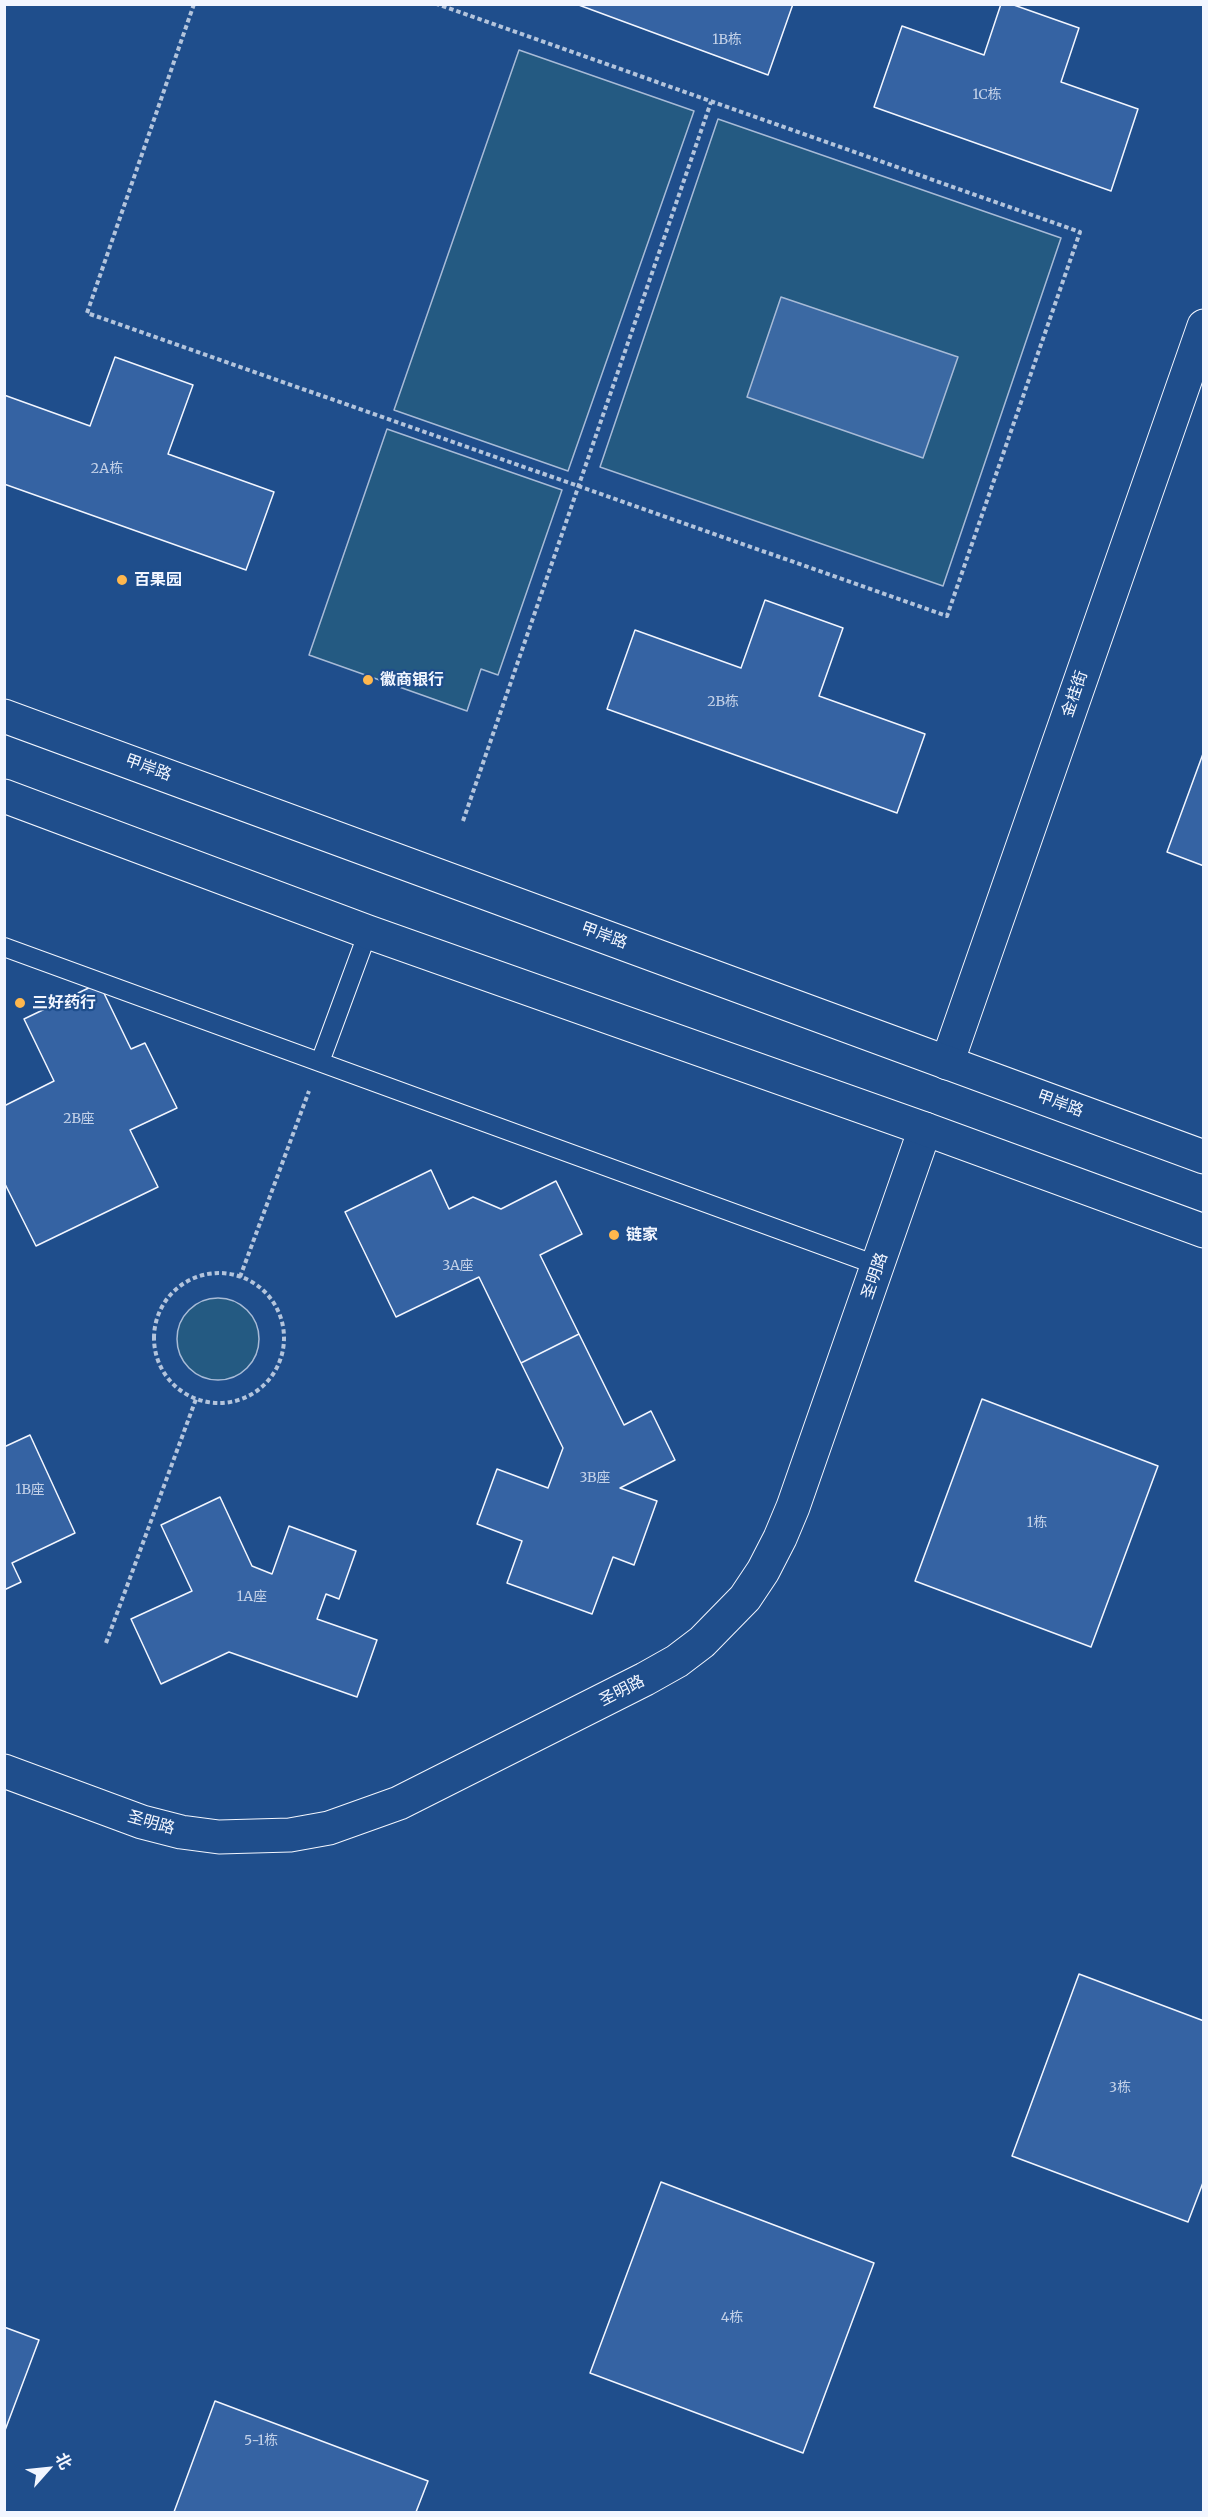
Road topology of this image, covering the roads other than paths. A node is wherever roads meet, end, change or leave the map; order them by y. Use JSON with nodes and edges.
{"nodes":[{"id":1,"x":1203,"y":326,"type":"edge"},
{"id":2,"x":4,"y":716,"type":"edge"},
{"id":3,"x":4,"y":796,"type":"edge"},
{"id":4,"x":368,"y":932,"type":"junction"},
{"id":5,"x":4,"y":947,"type":"edge"},
{"id":6,"x":320,"y":1062,"type":"junction"},
{"id":7,"x":947,"y":1063,"type":"junction"},
{"id":8,"x":925,"y":1129,"type":"junction"},
{"id":9,"x":1203,"y":1157,"type":"edge"},
{"id":10,"x":1203,"y":1231,"type":"edge"},
{"id":11,"x":879,"y":1266,"type":"junction"},
{"id":12,"x":4,"y":1772,"type":"edge"}],
"edges":[{"from":1,"to":7,"type":"main road","name":"金桂街"},
{"from":2,"to":7,"type":"main road","name":"甲岸路"},
{"from":3,"to":4,"type":"main road"},
{"from":4,"to":6,"type":"lane"},
{"from":4,"to":8,"type":"main road"},
{"from":5,"to":6,"type":"lane"},
{"from":6,"to":11,"type":"lane"},
{"from":7,"to":9,"type":"main road","name":"甲岸路"},
{"from":8,"to":10,"type":"main road"},
{"from":8,"to":11,"type":"main road","name":"圣明路"},
{"from":11,"to":12,"type":"main road","name":"圣明路"}]}
